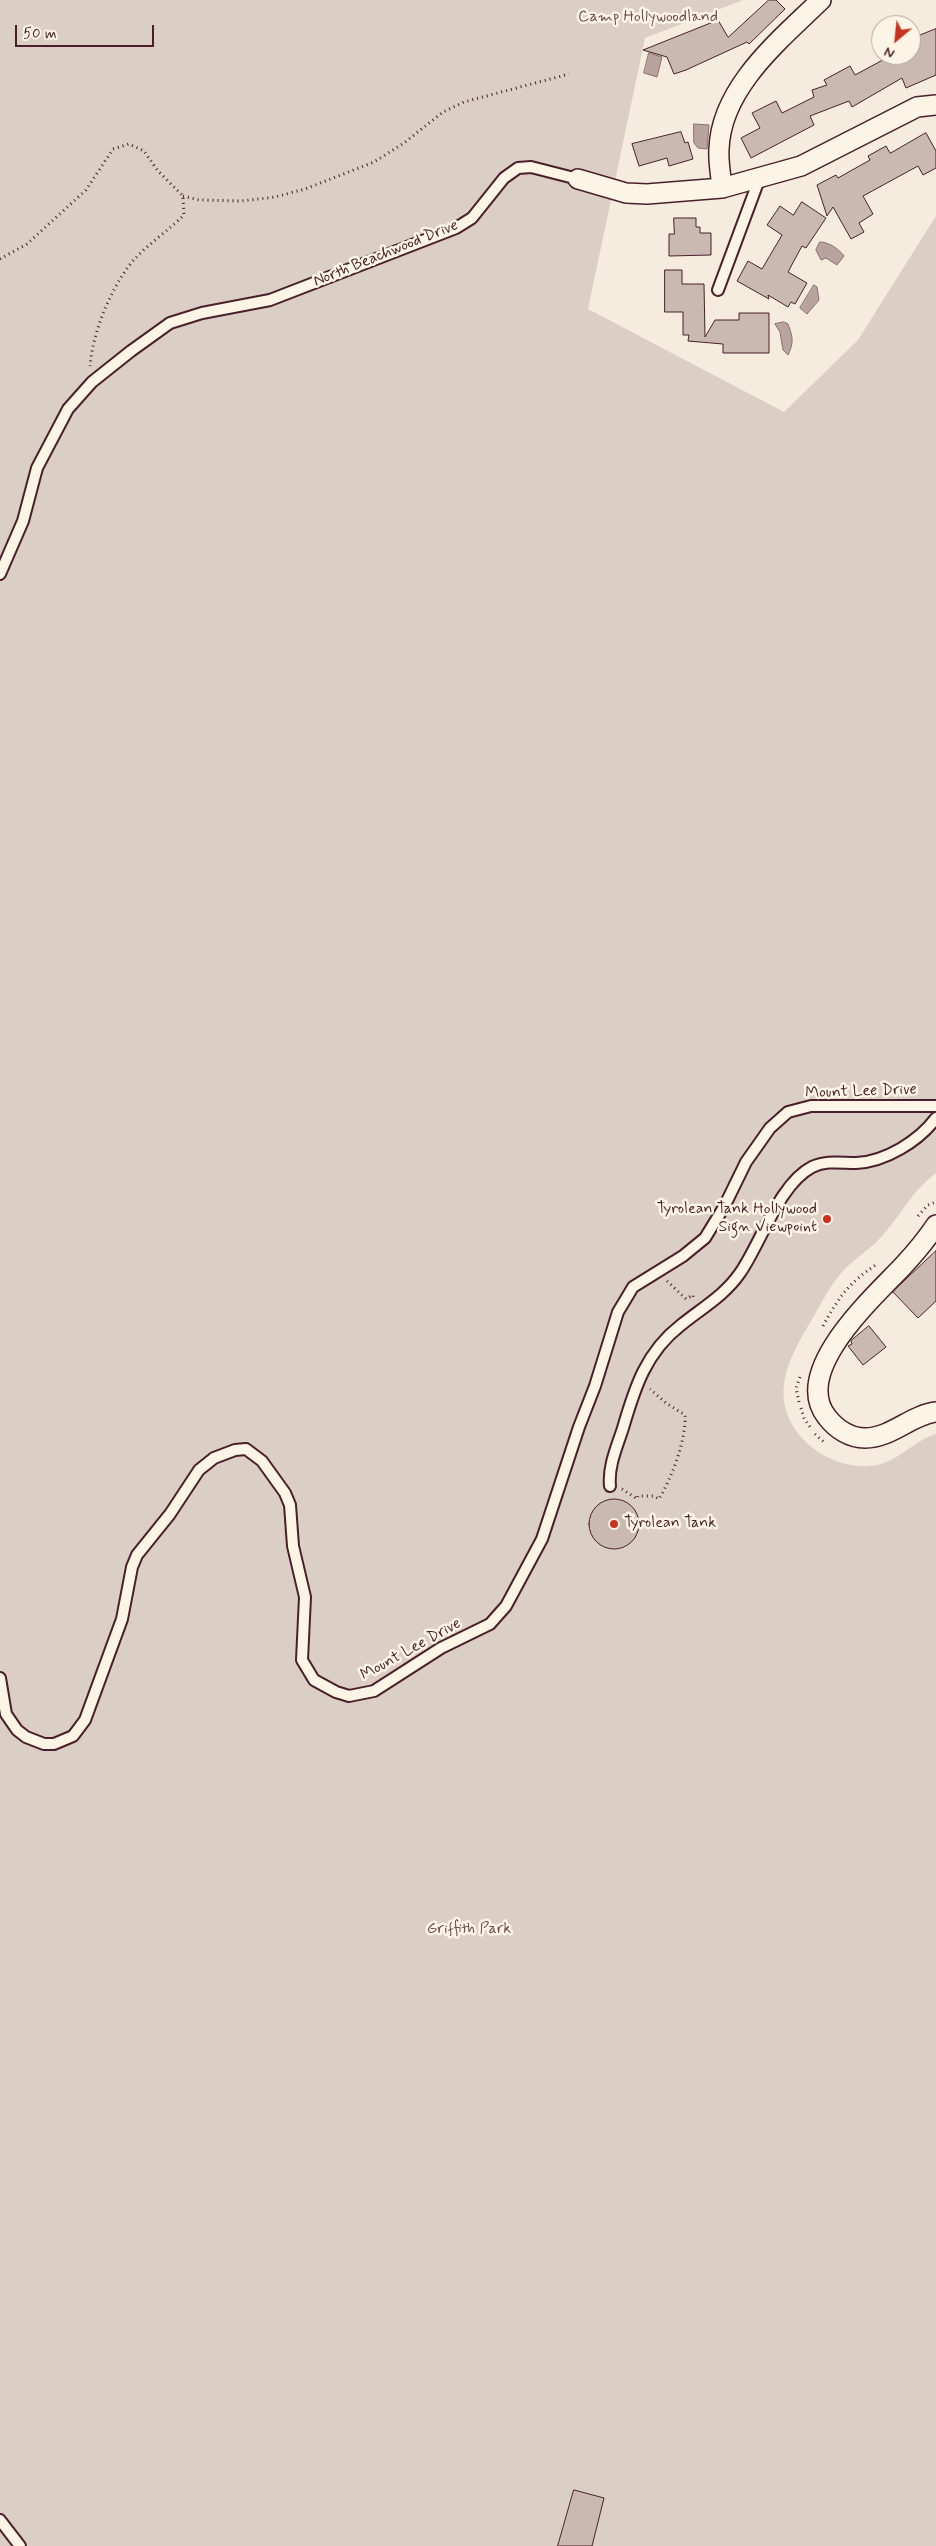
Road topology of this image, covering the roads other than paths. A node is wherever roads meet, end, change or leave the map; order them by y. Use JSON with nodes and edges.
{"nodes":[{"id":1,"x":821,"y":0,"type":"edge"},
{"id":2,"x":936,"y":105,"type":"edge"},
{"id":3,"x":760,"y":176,"type":"junction"},
{"id":4,"x":578,"y":179,"type":"joint"},
{"id":5,"x":722,"y":188,"type":"junction"},
{"id":6,"x":718,"y":290,"type":"dead end"},
{"id":7,"x":0,"y":574,"type":"edge"},
{"id":8,"x":936,"y":1106,"type":"edge"},
{"id":9,"x":936,"y":1118,"type":"edge"},
{"id":10,"x":936,"y":1225,"type":"edge"},
{"id":11,"x":936,"y":1412,"type":"edge"},
{"id":12,"x":610,"y":1486,"type":"road end"},
{"id":13,"x":0,"y":1678,"type":"edge"},
{"id":14,"x":0,"y":2520,"type":"edge"},
{"id":15,"x":20,"y":2546,"type":"edge"}],
"edges":[{"from":1,"to":5,"type":"street"},
{"from":2,"to":3,"type":"street","name":"North Beachwood Drive"},
{"from":3,"to":5,"type":"street","name":"North Beachwood Drive"},
{"from":3,"to":6,"type":"lane"},
{"from":4,"to":5,"type":"street","name":"North Beachwood Drive"},
{"from":4,"to":7,"type":"lane","name":"North Beachwood Drive"},
{"from":8,"to":13,"type":"lane","name":"Mount Lee Drive"},
{"from":9,"to":12,"type":"lane"},
{"from":10,"to":11,"type":"street"},
{"from":14,"to":15,"type":"lane"}]}
